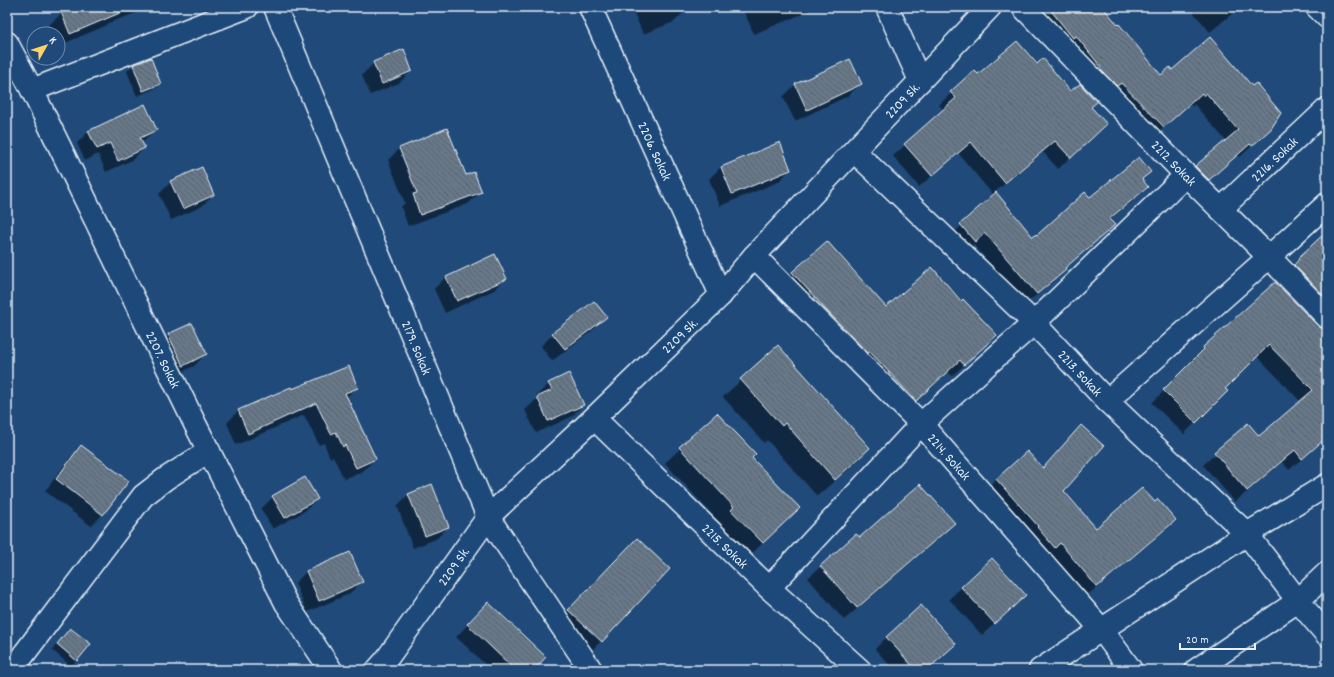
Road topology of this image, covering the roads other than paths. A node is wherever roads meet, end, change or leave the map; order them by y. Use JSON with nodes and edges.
{"nodes":[{"id":1,"x":247,"y":7,"type":"edge"},
{"id":2,"x":275,"y":7,"type":"edge"},
{"id":3,"x":590,"y":7,"type":"edge"},
{"id":4,"x":887,"y":7,"type":"edge"},
{"id":5,"x":990,"y":7,"type":"edge"},
{"id":6,"x":1023,"y":7,"type":"edge"},
{"id":7,"x":1317,"y":7,"type":"edge"},
{"id":8,"x":1327,"y":17,"type":"edge"},
{"id":9,"x":7,"y":44,"type":"edge"},
{"id":10,"x":920,"y":81,"type":"junction"},
{"id":11,"x":32,"y":90,"type":"junction"},
{"id":12,"x":1327,"y":109,"type":"edge"},
{"id":13,"x":854,"y":151,"type":"junction"},
{"id":14,"x":1186,"y":175,"type":"junction"},
{"id":15,"x":1327,"y":204,"type":"edge"},
{"id":16,"x":1220,"y":209,"type":"junction"},
{"id":17,"x":754,"y":256,"type":"junction"},
{"id":18,"x":1269,"y":257,"type":"junction"},
{"id":19,"x":721,"y":295,"type":"junction"},
{"id":20,"x":1327,"y":317,"type":"edge"},
{"id":21,"x":1034,"y":323,"type":"junction"},
{"id":22,"x":1107,"y":401,"type":"junction"},
{"id":23,"x":594,"y":418,"type":"junction"},
{"id":24,"x":921,"y":424,"type":"junction"},
{"id":25,"x":209,"y":451,"type":"junction"},
{"id":26,"x":1327,"y":485,"type":"edge"},
{"id":27,"x":488,"y":517,"type":"junction"},
{"id":28,"x":1247,"y":534,"type":"junction"},
{"id":29,"x":1327,"y":573,"type":"edge"},
{"id":30,"x":769,"y":588,"type":"junction"},
{"id":31,"x":1298,"y":601,"type":"junction"},
{"id":32,"x":1102,"y":630,"type":"junction"},
{"id":33,"x":1327,"y":635,"type":"edge"},
{"id":34,"x":12,"y":670,"type":"edge"},
{"id":35,"x":331,"y":670,"type":"edge"},
{"id":36,"x":377,"y":670,"type":"edge"},
{"id":37,"x":592,"y":670,"type":"edge"},
{"id":38,"x":860,"y":670,"type":"edge"},
{"id":39,"x":1040,"y":670,"type":"edge"},
{"id":40,"x":1131,"y":670,"type":"edge"},
{"id":41,"x":1196,"y":670,"type":"edge"}],
"edges":[{"from":1,"to":11,"type":"street"},
{"from":2,"to":27,"type":"street","name":"2179. Sokak"},
{"from":3,"to":19,"type":"street","name":"2206. Sokak"},
{"from":4,"to":10,"type":"street"},
{"from":5,"to":10,"type":"street","name":"2209 Sk."},
{"from":6,"to":14,"type":"street","name":"2212. Sokak"},
{"from":7,"to":8,"type":"street"},
{"from":9,"to":11,"type":"street","name":"2207. Sokak"},
{"from":10,"to":13,"type":"street","name":"2209 Sk."},
{"from":11,"to":25,"type":"street","name":"2207. Sokak"},
{"from":12,"to":16,"type":"street","name":"2216. Sokak"},
{"from":13,"to":17,"type":"street","name":"2209 Sk."},
{"from":13,"to":21,"type":"street","name":"2213. Sokak"},
{"from":14,"to":16,"type":"street","name":"2212. Sokak"},
{"from":14,"to":21,"type":"street"},
{"from":15,"to":18,"type":"street"},
{"from":16,"to":18,"type":"street","name":"2212. Sokak"},
{"from":17,"to":19,"type":"street","name":"2209 Sk."},
{"from":17,"to":24,"type":"street","name":"2214. Sokak"},
{"from":18,"to":20,"type":"street","name":"2212. Sokak"},
{"from":18,"to":22,"type":"street"},
{"from":19,"to":23,"type":"street","name":"2209 Sk."},
{"from":21,"to":22,"type":"street","name":"2213. Sokak"},
{"from":21,"to":24,"type":"street"},
{"from":22,"to":28,"type":"street","name":"2213. Sokak"},
{"from":23,"to":27,"type":"street","name":"2209 Sk."},
{"from":23,"to":30,"type":"street","name":"2215. Sokak"},
{"from":24,"to":30,"type":"street"},
{"from":24,"to":32,"type":"street","name":"2214. Sokak"},
{"from":25,"to":34,"type":"street"},
{"from":25,"to":35,"type":"street","name":"2207. Sokak"},
{"from":26,"to":28,"type":"street"},
{"from":27,"to":36,"type":"street","name":"2209 Sk."},
{"from":27,"to":37,"type":"street","name":"2179. Sokak"},
{"from":28,"to":31,"type":"street","name":"2213. Sokak"},
{"from":28,"to":32,"type":"street"},
{"from":29,"to":31,"type":"street"},
{"from":30,"to":38,"type":"street","name":"2215. Sokak"},
{"from":31,"to":33,"type":"street","name":"2213. Sokak"},
{"from":31,"to":41,"type":"street"},
{"from":32,"to":39,"type":"street"},
{"from":32,"to":40,"type":"street","name":"2214. Sokak"}]}
